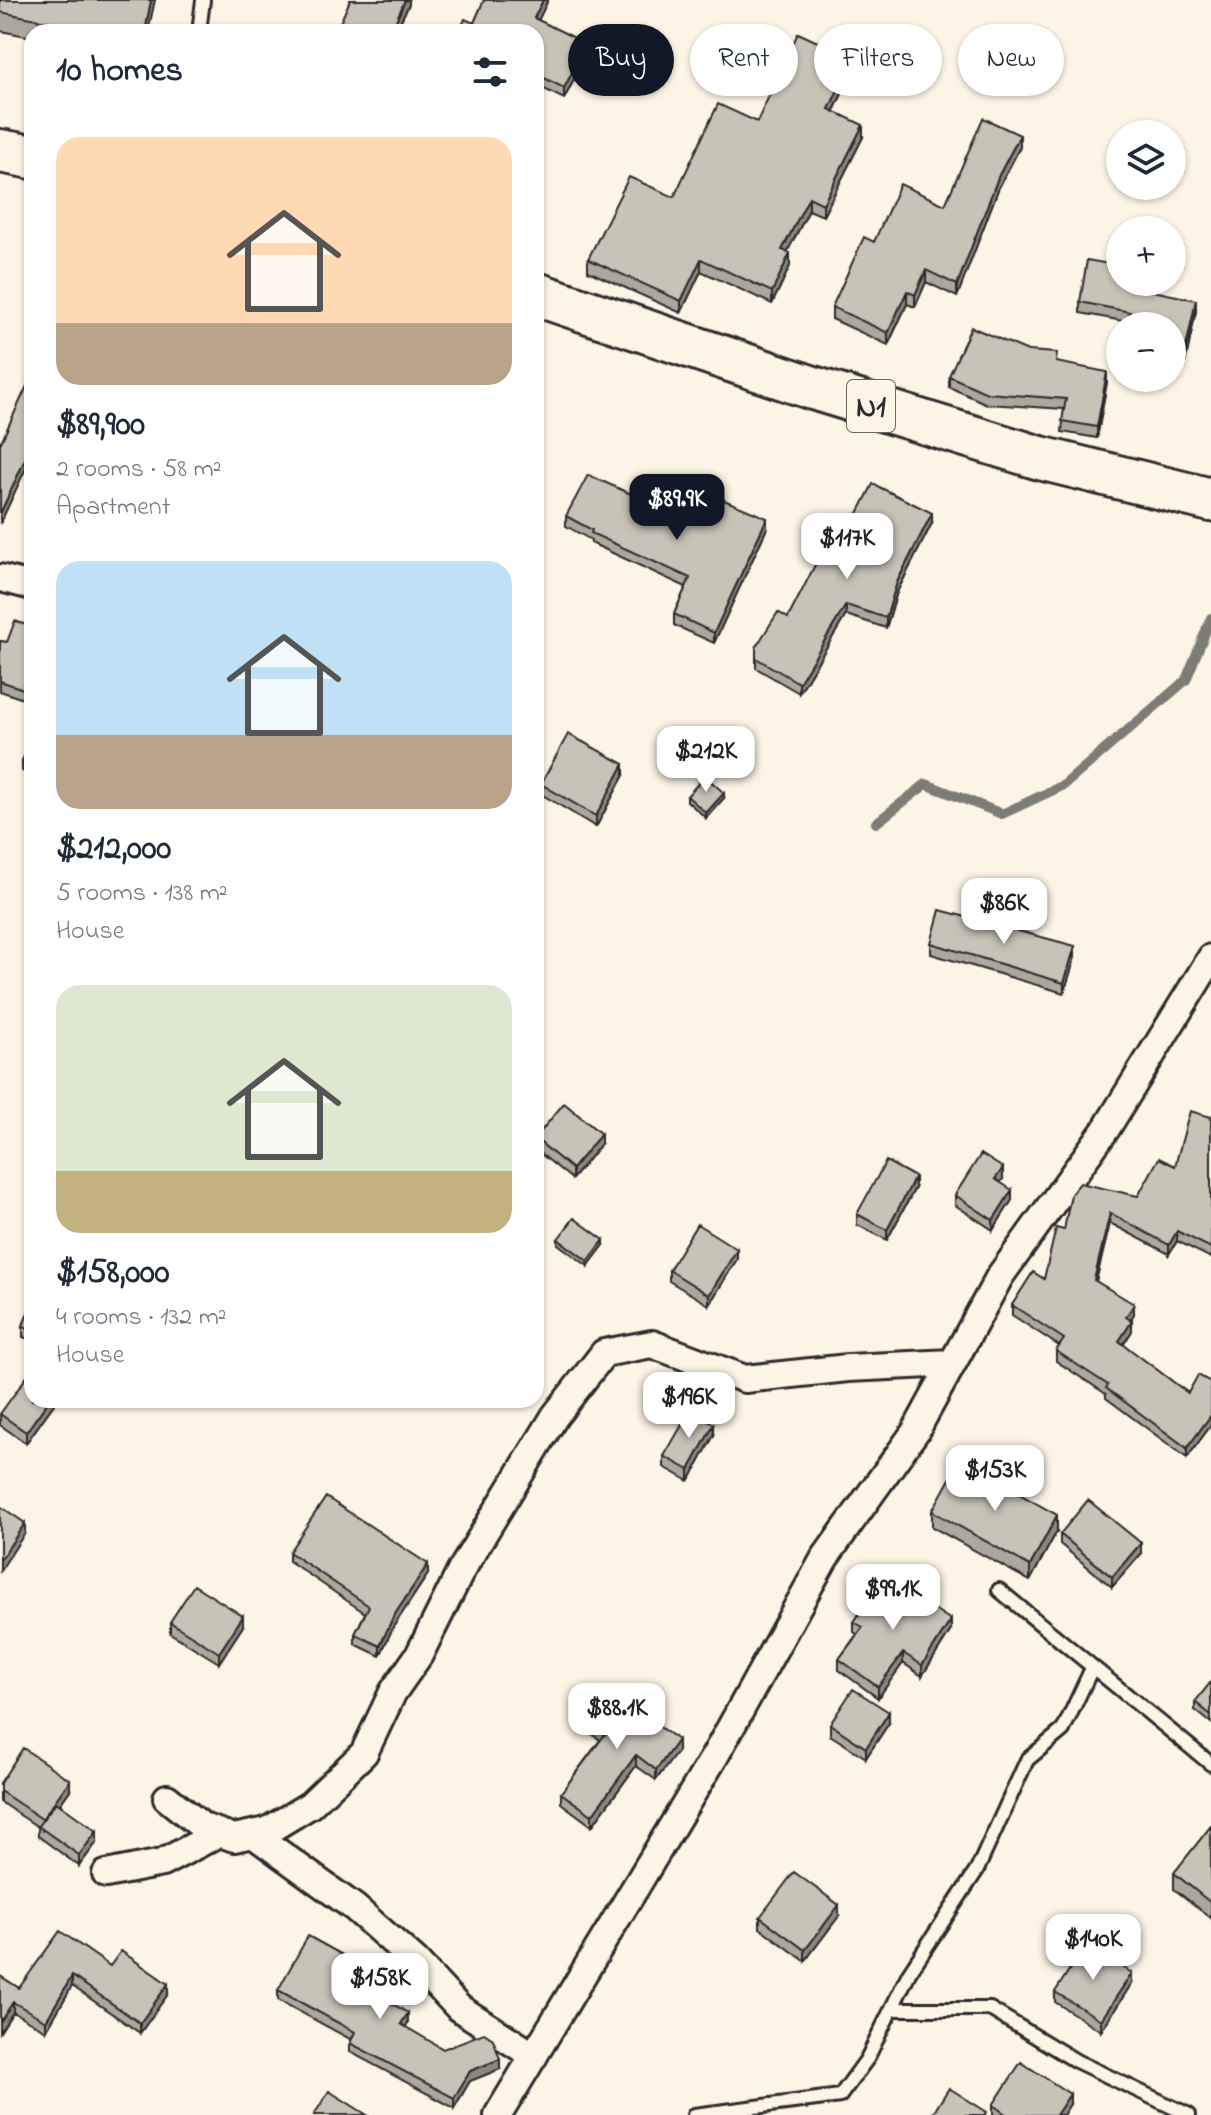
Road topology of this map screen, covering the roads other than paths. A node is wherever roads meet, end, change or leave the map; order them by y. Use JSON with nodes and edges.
{"nodes":[{"id":1,"x":203,"y":0,"type":"edge"},
{"id":2,"x":200,"y":24,"type":"edge"},
{"id":3,"x":0,"y":151,"type":"edge"},
{"id":4,"x":24,"y":156,"type":"edge"},
{"id":5,"x":544,"y":303,"type":"edge"},
{"id":6,"x":1211,"y":500,"type":"edge"},
{"id":7,"x":0,"y":578,"type":"edge"},
{"id":8,"x":24,"y":584,"type":"edge"},
{"id":9,"x":1209,"y":964,"type":"edge"},
{"id":10,"x":952,"y":1363,"type":"junction"},
{"id":11,"x":999,"y":1590,"type":"dead end"},
{"id":12,"x":1092,"y":1668,"type":"junction"},
{"id":13,"x":1211,"y":1764,"type":"edge"},
{"id":14,"x":167,"y":1798,"type":"dead end"},
{"id":15,"x":219,"y":1833,"type":"junction"},
{"id":16,"x":253,"y":1834,"type":"junction"},
{"id":17,"x":106,"y":1874,"type":"dead end"},
{"id":18,"x":892,"y":2009,"type":"junction"},
{"id":19,"x":534,"y":2056,"type":"junction"},
{"id":20,"x":501,"y":2114,"type":"edge"},
{"id":21,"x":694,"y":2115,"type":"edge"},
{"id":22,"x":1189,"y":2115,"type":"edge"}],
"edges":[{"from":1,"to":2,"type":"lane"},
{"from":3,"to":4,"type":"main road"},
{"from":5,"to":6,"type":"main road","number":"N1"},
{"from":7,"to":8,"type":"street"},
{"from":9,"to":10,"type":"street"},
{"from":10,"to":16,"type":"street"},
{"from":10,"to":19,"type":"street"},
{"from":11,"to":12,"type":"lane"},
{"from":12,"to":13,"type":"lane"},
{"from":12,"to":18,"type":"lane"},
{"from":14,"to":15,"type":"street"},
{"from":15,"to":16,"type":"street"},
{"from":15,"to":17,"type":"street"},
{"from":16,"to":19,"type":"street"},
{"from":18,"to":21,"type":"lane"},
{"from":18,"to":22,"type":"lane"},
{"from":19,"to":20,"type":"street"}]}
